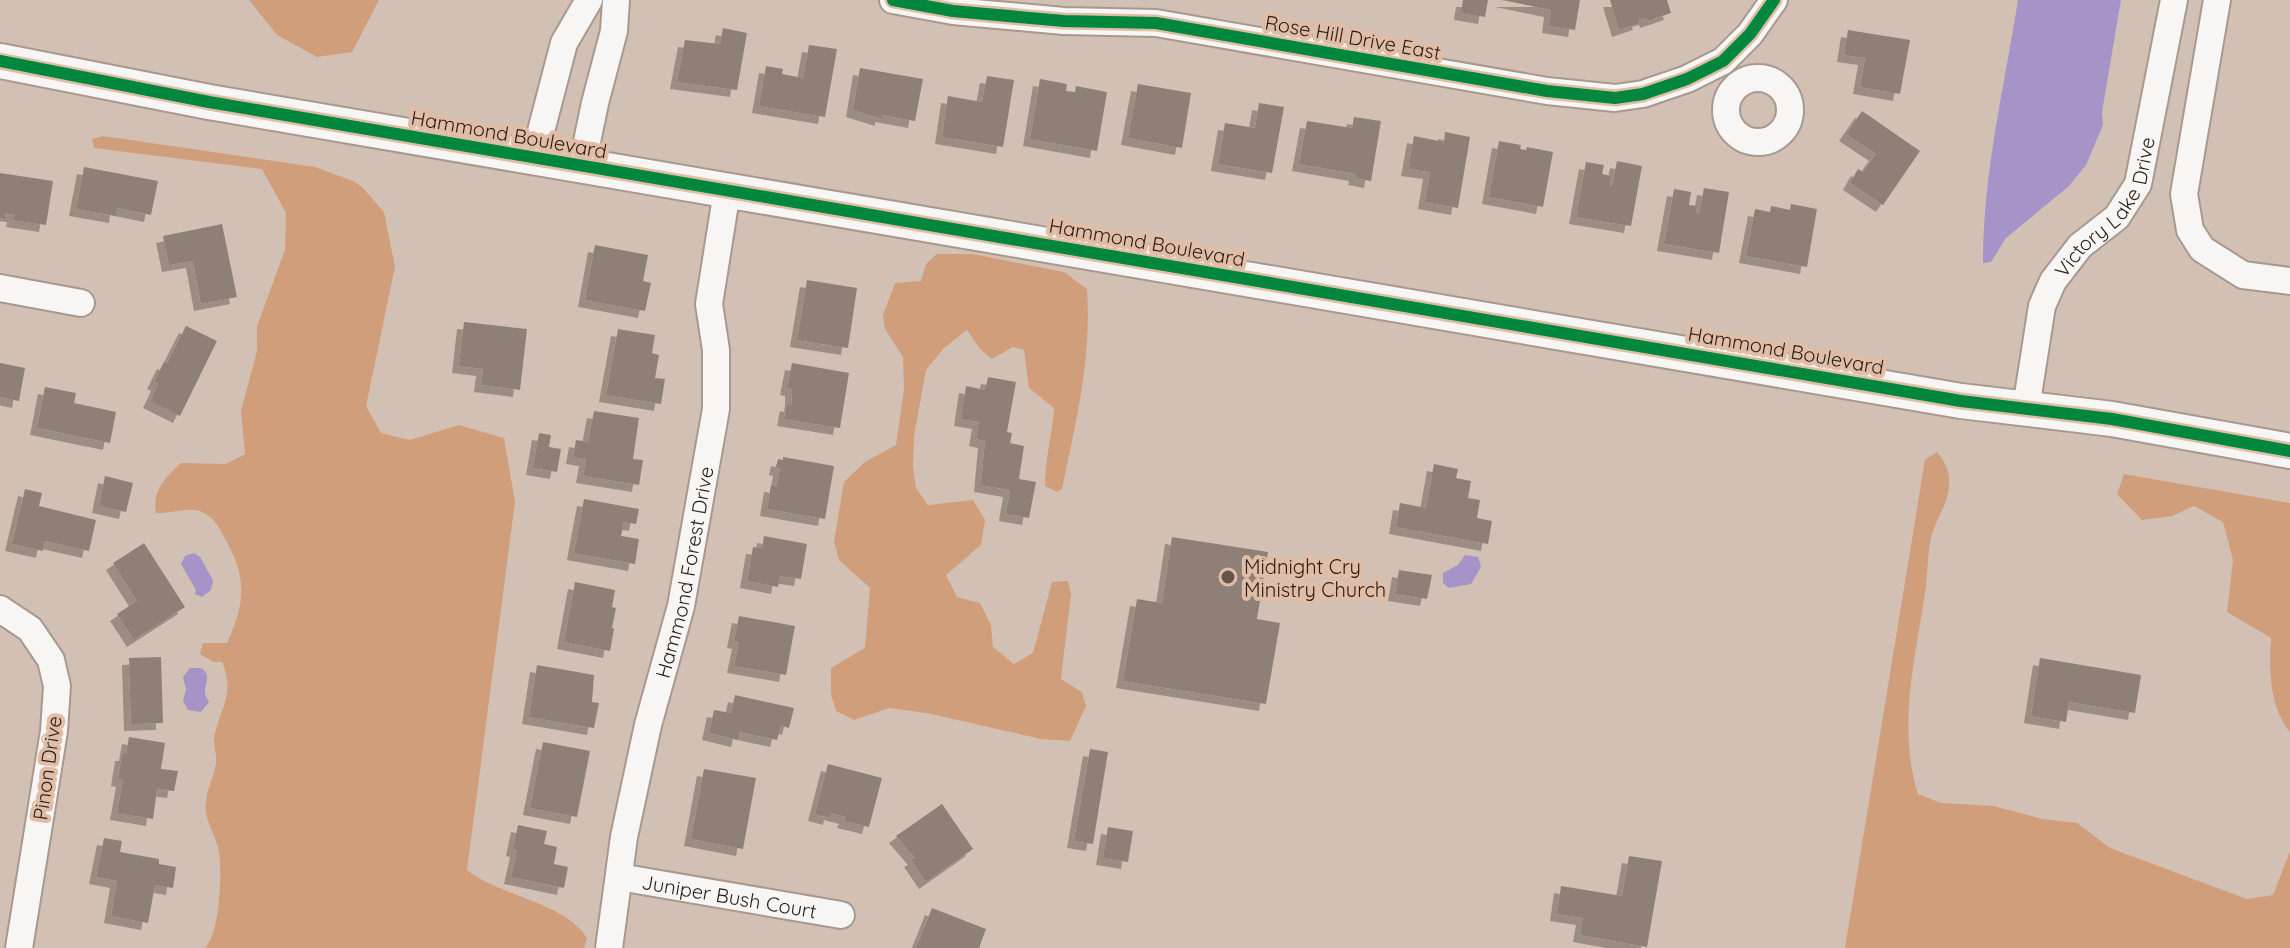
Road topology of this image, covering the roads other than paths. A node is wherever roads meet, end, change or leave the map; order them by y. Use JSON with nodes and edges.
{"nodes":[{"id":1,"x":589,"y":0,"type":"edge"},
{"id":2,"x":616,"y":0,"type":"edge"},
{"id":3,"x":893,"y":0,"type":"edge"},
{"id":4,"x":1774,"y":0,"type":"edge"},
{"id":5,"x":2174,"y":0,"type":"edge"},
{"id":6,"x":2217,"y":0,"type":"edge"},
{"id":7,"x":1157,"y":12,"type":"edge"},
{"id":8,"x":0,"y":61,"type":"edge"},
{"id":9,"x":1723,"y":61,"type":"junction"},
{"id":10,"x":1739,"y":83,"type":"dead end"},
{"id":11,"x":534,"y":158,"type":"junction"},
{"id":12,"x":582,"y":166,"type":"junction"},
{"id":13,"x":727,"y":191,"type":"junction"},
{"id":14,"x":2290,"y":281,"type":"edge"},
{"id":15,"x":0,"y":288,"type":"edge"},
{"id":16,"x":81,"y":303,"type":"dead end"},
{"id":17,"x":2026,"y":408,"type":"junction"},
{"id":18,"x":2290,"y":451,"type":"edge"},
{"id":19,"x":0,"y":609,"type":"edge"},
{"id":20,"x":619,"y":877,"type":"junction"},
{"id":21,"x":841,"y":915,"type":"dead end"},
{"id":22,"x":13,"y":936,"type":"edge"},
{"id":23,"x":609,"y":948,"type":"edge"}],
"edges":[{"from":1,"to":11,"type":"street"},
{"from":2,"to":12,"type":"street"},
{"from":3,"to":7,"type":"street","name":"Rose Hill Drive East"},
{"from":4,"to":9,"type":"street","name":"Rose Hill Drive East"},
{"from":5,"to":17,"type":"street","name":"Victory Lake Drive"},
{"from":6,"to":14,"type":"street"},
{"from":7,"to":9,"type":"street","name":"Rose Hill Drive East"},
{"from":8,"to":11,"type":"street","name":"Hammond Boulevard"},
{"from":9,"to":10,"type":"street"},
{"from":11,"to":12,"type":"street","name":"Hammond Boulevard"},
{"from":12,"to":13,"type":"street","name":"Hammond Boulevard"},
{"from":13,"to":17,"type":"street","name":"Hammond Boulevard"},
{"from":13,"to":20,"type":"street","name":"Hammond Forest Drive"},
{"from":15,"to":16,"type":"street"},
{"from":17,"to":18,"type":"street","name":"Hammond Boulevard"},
{"from":19,"to":22,"type":"street","name":"Pinon Drive"},
{"from":20,"to":21,"type":"street","name":"Juniper Bush Court"},
{"from":20,"to":23,"type":"street","name":"Hammond Forest Drive"}]}
